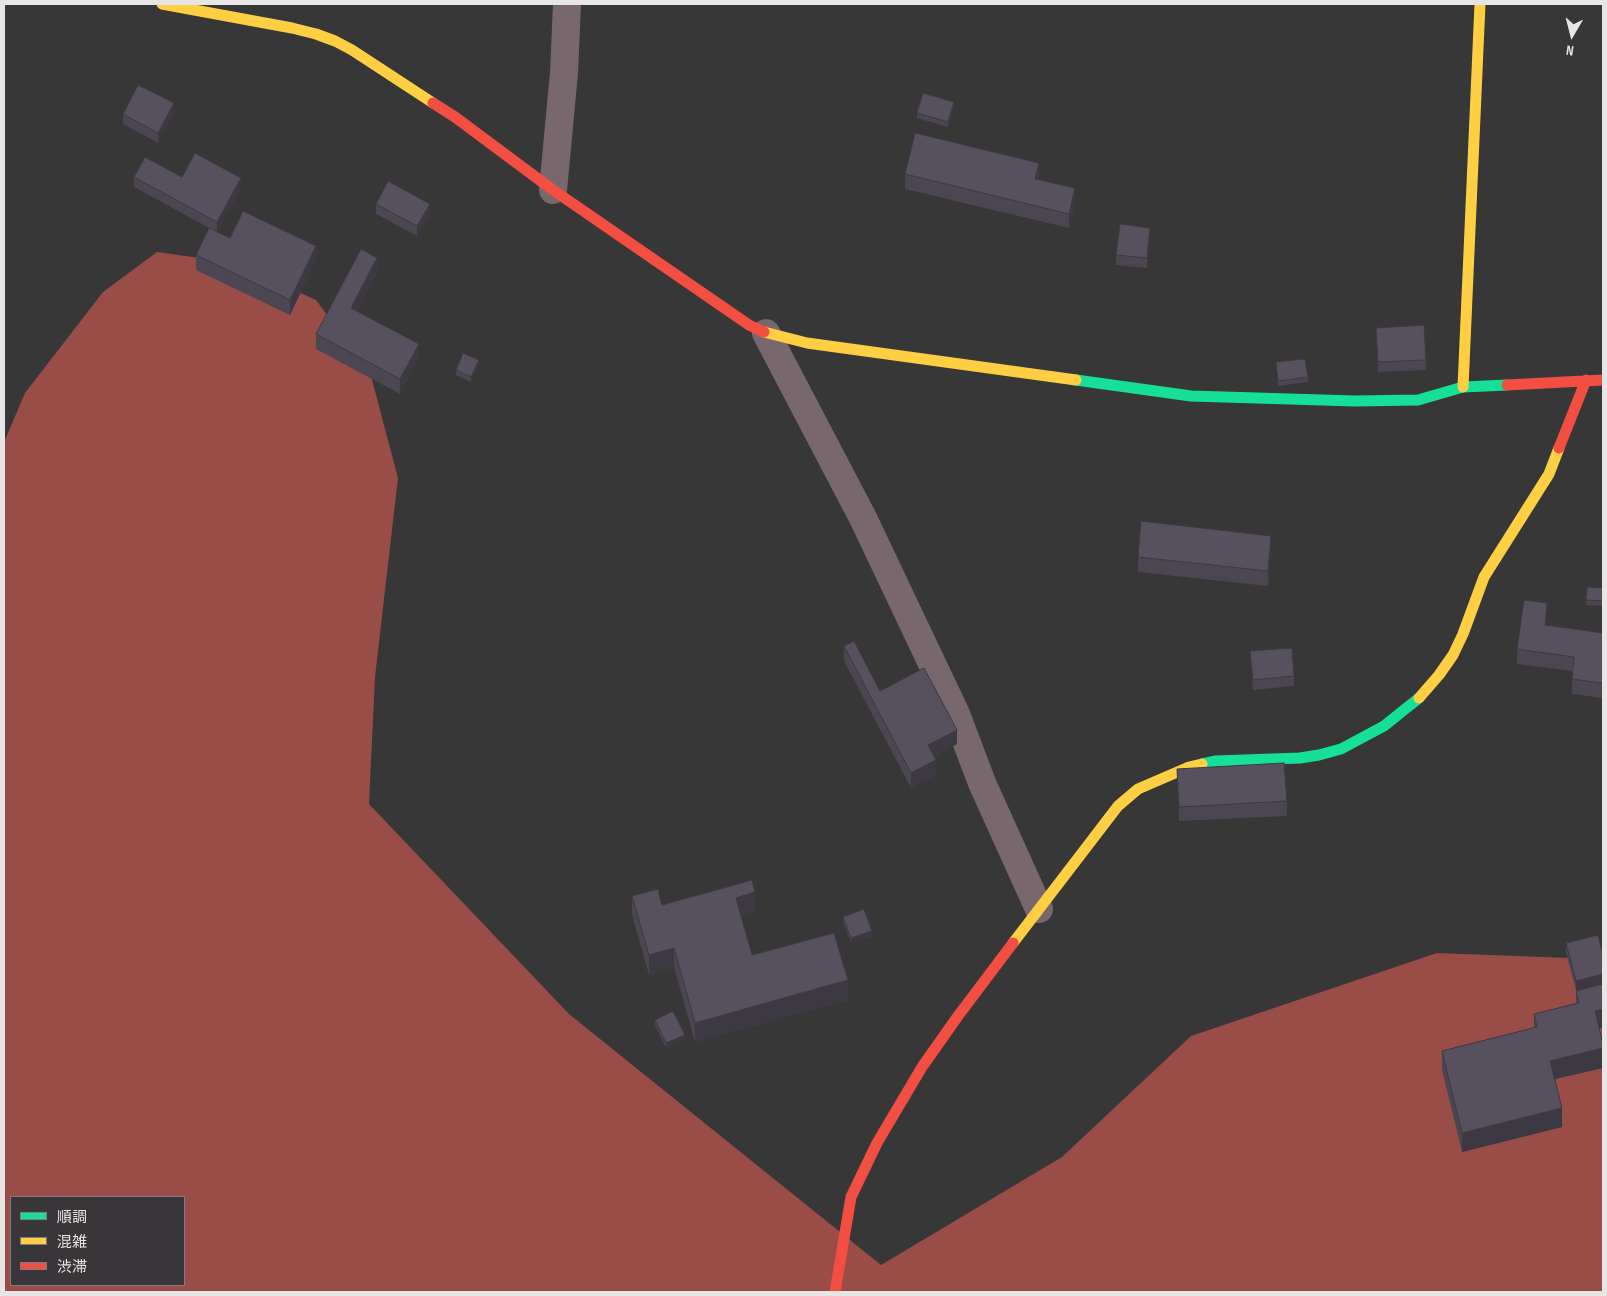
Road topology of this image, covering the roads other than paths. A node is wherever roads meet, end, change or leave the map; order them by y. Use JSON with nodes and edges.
{"nodes":[{"id":1,"x":162,"y":4,"type":"edge"},
{"id":2,"x":566,"y":4,"type":"edge"},
{"id":3,"x":1480,"y":4,"type":"edge"},
{"id":4,"x":553,"y":190,"type":"junction"},
{"id":5,"x":766,"y":333,"type":"junction"},
{"id":6,"x":1586,"y":380,"type":"junction"},
{"id":7,"x":1603,"y":380,"type":"edge"},
{"id":8,"x":1463,"y":387,"type":"junction"},
{"id":9,"x":1039,"y":909,"type":"junction"},
{"id":10,"x":835,"y":1292,"type":"edge"}],
"edges":[{"from":1,"to":4,"type":"street"},
{"from":2,"to":4,"type":"street"},
{"from":3,"to":8,"type":"street"},
{"from":4,"to":5,"type":"street"},
{"from":5,"to":8,"type":"street"},
{"from":5,"to":9,"type":"street"},
{"from":6,"to":7,"type":"street"},
{"from":6,"to":8,"type":"street"},
{"from":6,"to":9,"type":"street"},
{"from":9,"to":10,"type":"street"}]}
